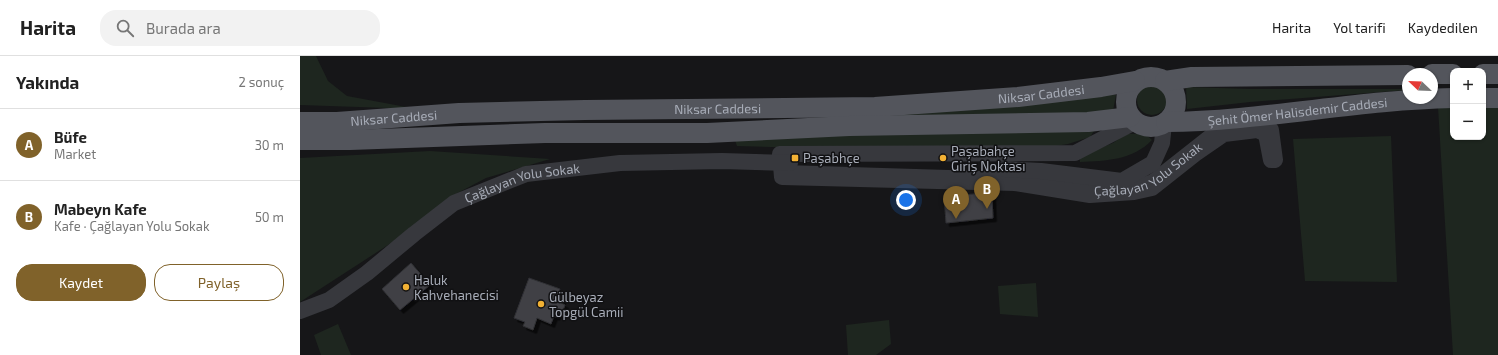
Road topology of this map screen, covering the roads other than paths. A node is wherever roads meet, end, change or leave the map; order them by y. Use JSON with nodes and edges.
{"nodes":[{"id":1,"x":1438,"y":74,"type":"edge"},
{"id":2,"x":1450,"y":74,"type":"edge"},
{"id":3,"x":1486,"y":74,"type":"edge"},
{"id":4,"x":1498,"y":74,"type":"edge"},
{"id":5,"x":1402,"y":75,"type":"edge"},
{"id":6,"x":1165,"y":81,"type":"junction"},
{"id":7,"x":1135,"y":82,"type":"junction"},
{"id":8,"x":1450,"y":98,"type":"edge"},
{"id":9,"x":1486,"y":98,"type":"edge"},
{"id":10,"x":1498,"y":98,"type":"edge"},
{"id":11,"x":1133,"y":120,"type":"junction"},
{"id":12,"x":300,"y":122,"type":"edge"},
{"id":13,"x":1165,"y":123,"type":"junction"},
{"id":14,"x":300,"y":140,"type":"edge"},
{"id":15,"x":1066,"y":153,"type":"junction"},
{"id":16,"x":782,"y":163,"type":"junction"},
{"id":17,"x":1064,"y":174,"type":"junction"},
{"id":18,"x":300,"y":311,"type":"edge"}],
"edges":[{"from":1,"to":2,"type":"main road"},
{"from":3,"to":4,"type":"main road"},
{"from":5,"to":6,"type":"main road","name":"Şehit Ömer Halisdemir Caddesi"},
{"from":6,"to":7,"type":"main road"},
{"from":6,"to":13,"type":"main road"},
{"from":7,"to":11,"type":"main road"},
{"from":7,"to":12,"type":"main road","name":"Niksar Caddesi"},
{"from":8,"to":13,"type":"main road","name":"Şehit Ömer Halisdemir Caddesi"},
{"from":9,"to":10,"type":"main road"},
{"from":11,"to":13,"type":"main road"},
{"from":11,"to":14,"type":"main road","name":"Niksar Caddesi"},
{"from":11,"to":15,"type":"street"},
{"from":13,"to":17,"type":"street","name":"Çağlayan Yolu Sokak"},
{"from":15,"to":16,"type":"street"},
{"from":15,"to":17,"type":"street"},
{"from":16,"to":16,"type":"street","name":"Çağlayan Yolu Sokak"},
{"from":16,"to":17,"type":"street","name":"Çağlayan Yolu Sokak"},
{"from":16,"to":18,"type":"street","name":"Çağlayan Yolu Sokak"}]}
